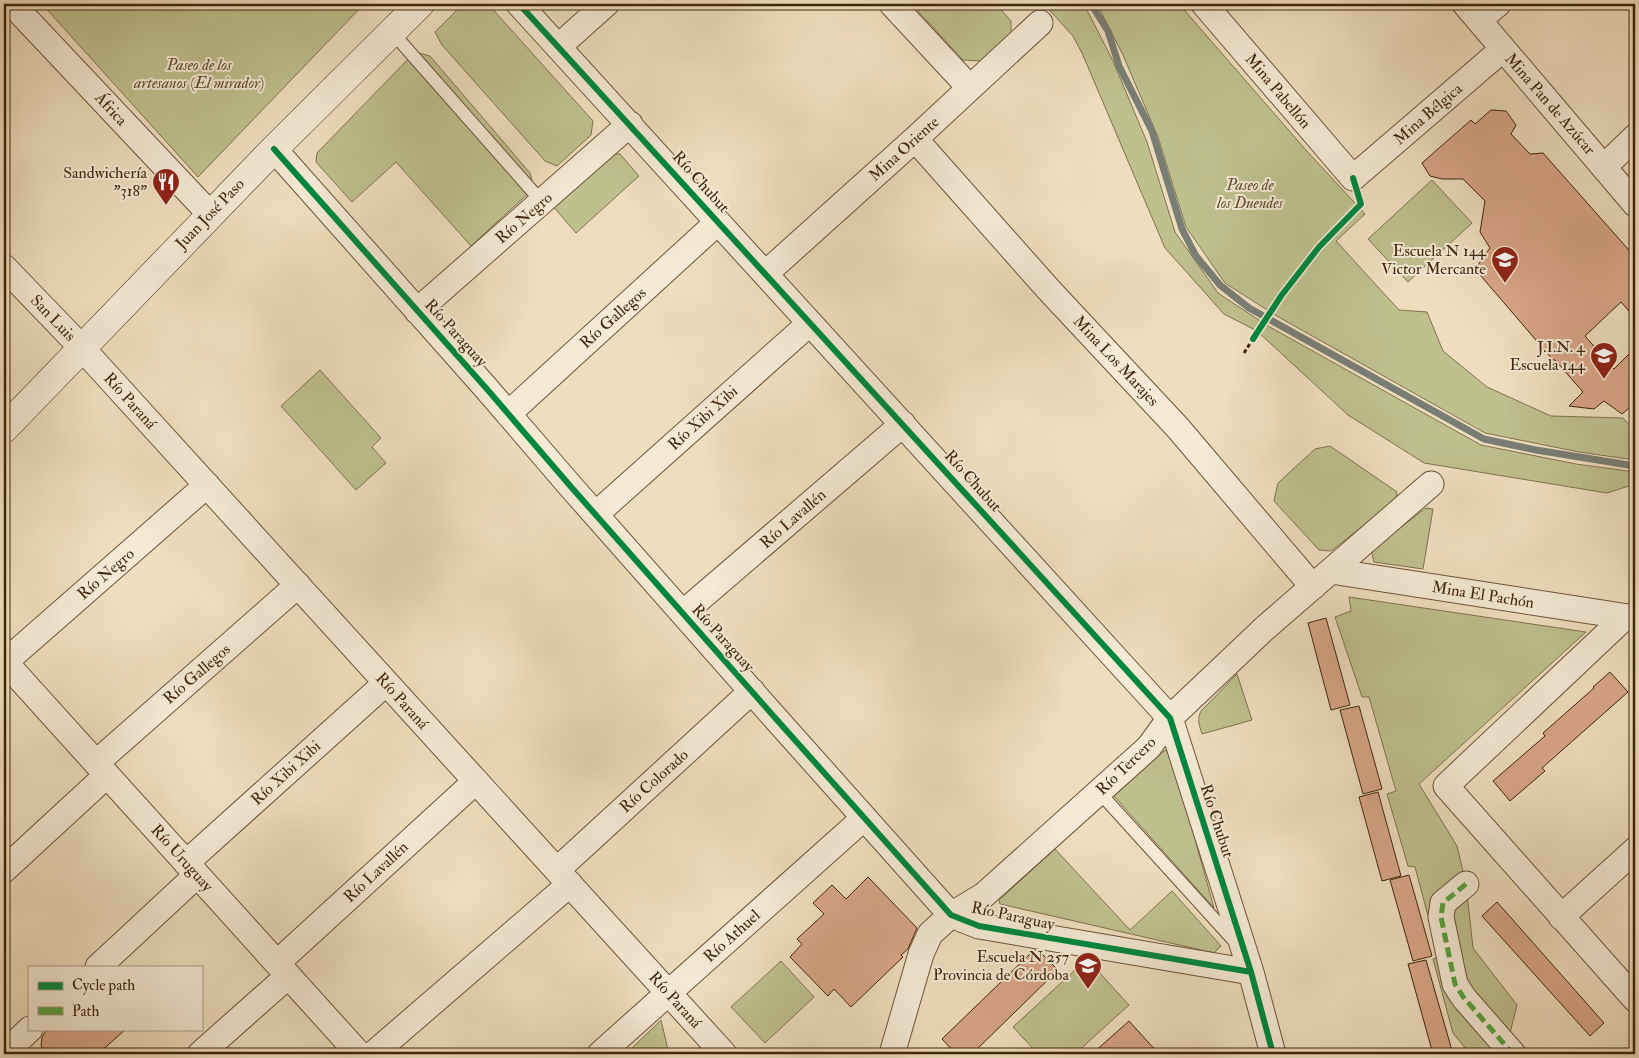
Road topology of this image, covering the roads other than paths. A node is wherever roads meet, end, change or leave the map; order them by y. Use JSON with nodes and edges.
{"nodes":[{"id":1,"x":12,"y":4,"type":"edge"},
{"id":2,"x":420,"y":4,"type":"edge"},
{"id":3,"x":519,"y":4,"type":"edge"},
{"id":4,"x":606,"y":4,"type":"edge"},
{"id":5,"x":892,"y":4,"type":"edge"},
{"id":6,"x":1204,"y":4,"type":"edge"},
{"id":7,"x":1481,"y":9,"type":"edge"},
{"id":8,"x":1040,"y":23,"type":"dead end"},
{"id":9,"x":392,"y":32,"type":"junction"},
{"id":10,"x":558,"y":47,"type":"junction"},
{"id":11,"x":1503,"y":49,"type":"junction"},
{"id":12,"x":970,"y":88,"type":"junction"},
{"id":13,"x":630,"y":124,"type":"junction"},
{"id":14,"x":1635,"y":137,"type":"edge"},
{"id":15,"x":915,"y":139,"type":"junction"},
{"id":16,"x":274,"y":149,"type":"junction"},
{"id":17,"x":1605,"y":166,"type":"junction"},
{"id":18,"x":1353,"y":178,"type":"joint"},
{"id":19,"x":542,"y":202,"type":"junction"},
{"id":20,"x":1635,"y":204,"type":"edge"},
{"id":21,"x":210,"y":214,"type":"junction"},
{"id":22,"x":718,"y":222,"type":"junction"},
{"id":23,"x":4,"y":267,"type":"edge"},
{"id":24,"x":765,"y":274,"type":"junction"},
{"id":25,"x":417,"y":311,"type":"junction"},
{"id":26,"x":810,"y":323,"type":"junction"},
{"id":27,"x":81,"y":347,"type":"junction"},
{"id":28,"x":508,"y":414,"type":"junction"},
{"id":29,"x":903,"y":424,"type":"junction"},
{"id":30,"x":4,"y":429,"type":"edge"},
{"id":31,"x":1431,"y":484,"type":"dead end"},
{"id":32,"x":206,"y":485,"type":"junction"},
{"id":33,"x":596,"y":514,"type":"junction"},
{"id":34,"x":1322,"y":579,"type":"junction"},
{"id":35,"x":298,"y":585,"type":"junction"},
{"id":36,"x":683,"y":613,"type":"junction"},
{"id":37,"x":1630,"y":618,"type":"edge"},
{"id":38,"x":7,"y":670,"type":"edge"},
{"id":39,"x":386,"y":683,"type":"junction"},
{"id":40,"x":752,"y":691,"type":"junction"},
{"id":41,"x":1170,"y":718,"type":"junction"},
{"id":42,"x":101,"y":769,"type":"junction"},
{"id":43,"x":476,"y":781,"type":"junction"},
{"id":44,"x":1099,"y":792,"type":"junction"},
{"id":45,"x":864,"y":818,"type":"junction"},
{"id":46,"x":1635,"y":850,"type":"edge"},
{"id":47,"x":192,"y":869,"type":"junction"},
{"id":48,"x":4,"y":870,"type":"edge"},
{"id":49,"x":563,"y":877,"type":"junction"},
{"id":50,"x":1466,"y":884,"type":"dead end"},
{"id":51,"x":951,"y":915,"type":"junction"},
{"id":52,"x":1561,"y":917,"type":"junction"},
{"id":53,"x":1248,"y":963,"type":"junction"},
{"id":54,"x":99,"y":966,"type":"edge"},
{"id":55,"x":283,"y":970,"type":"junction"},
{"id":56,"x":668,"y":993,"type":"junction"},
{"id":57,"x":1635,"y":999,"type":"edge"},
{"id":58,"x":29,"y":1030,"type":"edge"},
{"id":59,"x":7,"y":1050,"type":"edge"},
{"id":60,"x":200,"y":1054,"type":"edge"},
{"id":61,"x":359,"y":1054,"type":"edge"},
{"id":62,"x":373,"y":1054,"type":"edge"},
{"id":63,"x":600,"y":1054,"type":"edge"},
{"id":64,"x":724,"y":1054,"type":"edge"},
{"id":65,"x":892,"y":1054,"type":"edge"},
{"id":66,"x":1273,"y":1054,"type":"edge"},
{"id":67,"x":1513,"y":1054,"type":"edge"}],
"edges":[{"from":1,"to":21,"type":"street","name":"África"},
{"from":2,"to":9,"type":"main road","name":"Juan José Paso"},
{"from":3,"to":10,"type":"street","name":"Río Chubut"},
{"from":4,"to":10,"type":"street"},
{"from":5,"to":12,"type":"street"},
{"from":6,"to":18,"type":"street","name":"Mina Pabellón"},
{"from":7,"to":11,"type":"street","name":"Mina Pan de Azúcar"},
{"from":8,"to":12,"type":"street","name":"Mina Oriente"},
{"from":9,"to":16,"type":"main road","name":"Juan José Paso"},
{"from":9,"to":19,"type":"lane"},
{"from":10,"to":13,"type":"street","name":"Río Chubut"},
{"from":11,"to":17,"type":"street","name":"Mina Pan de Azúcar"},
{"from":11,"to":18,"type":"street","name":"Mina Bélgica"},
{"from":12,"to":15,"type":"street","name":"Mina Oriente"},
{"from":13,"to":19,"type":"street","name":"Río Negro"},
{"from":13,"to":22,"type":"street","name":"Río Chubut"},
{"from":14,"to":17,"type":"street"},
{"from":15,"to":24,"type":"street","name":"Mina Oriente"},
{"from":15,"to":34,"type":"street","name":"Mina Los Marajes"},
{"from":16,"to":21,"type":"main road","name":"Juan José Paso"},
{"from":16,"to":25,"type":"street","name":"Río Paraguay"},
{"from":17,"to":20,"type":"street","name":"Mina Pan de Azúcar"},
{"from":19,"to":25,"type":"street","name":"Río Negro"},
{"from":21,"to":27,"type":"main road","name":"Juan José Paso"},
{"from":22,"to":24,"type":"street","name":"Río Chubut"},
{"from":22,"to":28,"type":"street","name":"Río Gallegos"},
{"from":23,"to":27,"type":"street","name":"San Luis"},
{"from":24,"to":26,"type":"street","name":"Río Chubut"},
{"from":25,"to":28,"type":"street","name":"Río Paraguay"},
{"from":26,"to":29,"type":"street","name":"Río Chubut"},
{"from":26,"to":33,"type":"street","name":"Río Xibi Xibi"},
{"from":27,"to":30,"type":"main road","name":"Juan José Paso"},
{"from":27,"to":32,"type":"street","name":"Río Paraná"},
{"from":28,"to":33,"type":"street","name":"Río Paraguay"},
{"from":29,"to":36,"type":"street","name":"Río Lavallén"},
{"from":29,"to":41,"type":"street","name":"Río Chubut"},
{"from":31,"to":34,"type":"street","name":"Río Tercero"},
{"from":32,"to":35,"type":"street","name":"Río Paraná"},
{"from":32,"to":38,"type":"street","name":"Río Negro"},
{"from":33,"to":36,"type":"street","name":"Río Paraguay"},
{"from":34,"to":37,"type":"street","name":"Mina El Pachón"},
{"from":34,"to":41,"type":"street","name":"Río Tercero"},
{"from":35,"to":39,"type":"street","name":"Río Paraná"},
{"from":35,"to":42,"type":"street","name":"Río Gallegos"},
{"from":36,"to":40,"type":"street","name":"Río Paraguay"},
{"from":37,"to":52,"type":"street"},
{"from":38,"to":42,"type":"street","name":"Río Uruguay"},
{"from":39,"to":43,"type":"street","name":"Río Paraná"},
{"from":39,"to":47,"type":"street","name":"Río Xibi Xibi"},
{"from":40,"to":45,"type":"street","name":"Río Paraguay"},
{"from":40,"to":49,"type":"street","name":"Río Colorado"},
{"from":41,"to":44,"type":"street","name":"Río Tercero"},
{"from":41,"to":53,"type":"street","name":"Río Chubut"},
{"from":42,"to":47,"type":"street","name":"Río Uruguay"},
{"from":42,"to":48,"type":"street","name":"Río Gallegos"},
{"from":43,"to":49,"type":"street","name":"Río Paraná"},
{"from":43,"to":55,"type":"street","name":"Río Lavallén"},
{"from":44,"to":51,"type":"street","name":"Río Tercero"},
{"from":44,"to":53,"type":"lane"},
{"from":45,"to":51,"type":"street","name":"Río Paraguay"},
{"from":45,"to":56,"type":"street","name":"Río Athuel"},
{"from":46,"to":52,"type":"street"},
{"from":47,"to":54,"type":"street","name":"Río Xibi Xibi"},
{"from":47,"to":55,"type":"street","name":"Río Uruguay"},
{"from":49,"to":56,"type":"street","name":"Río Paraná"},
{"from":49,"to":62,"type":"street","name":"Río Colorado"},
{"from":50,"to":67,"type":"street"},
{"from":51,"to":53,"type":"street","name":"Río Paraguay"},
{"from":51,"to":65,"type":"street","name":"Río Tercero"},
{"from":52,"to":57,"type":"street"},
{"from":53,"to":66,"type":"street","name":"Río Chubut"},
{"from":55,"to":60,"type":"street","name":"Río Lavallén"},
{"from":55,"to":61,"type":"street","name":"Río Uruguay"},
{"from":56,"to":63,"type":"street","name":"Río Athuel"},
{"from":56,"to":64,"type":"street","name":"Río Paraná"},
{"from":58,"to":59,"type":"street"}]}
